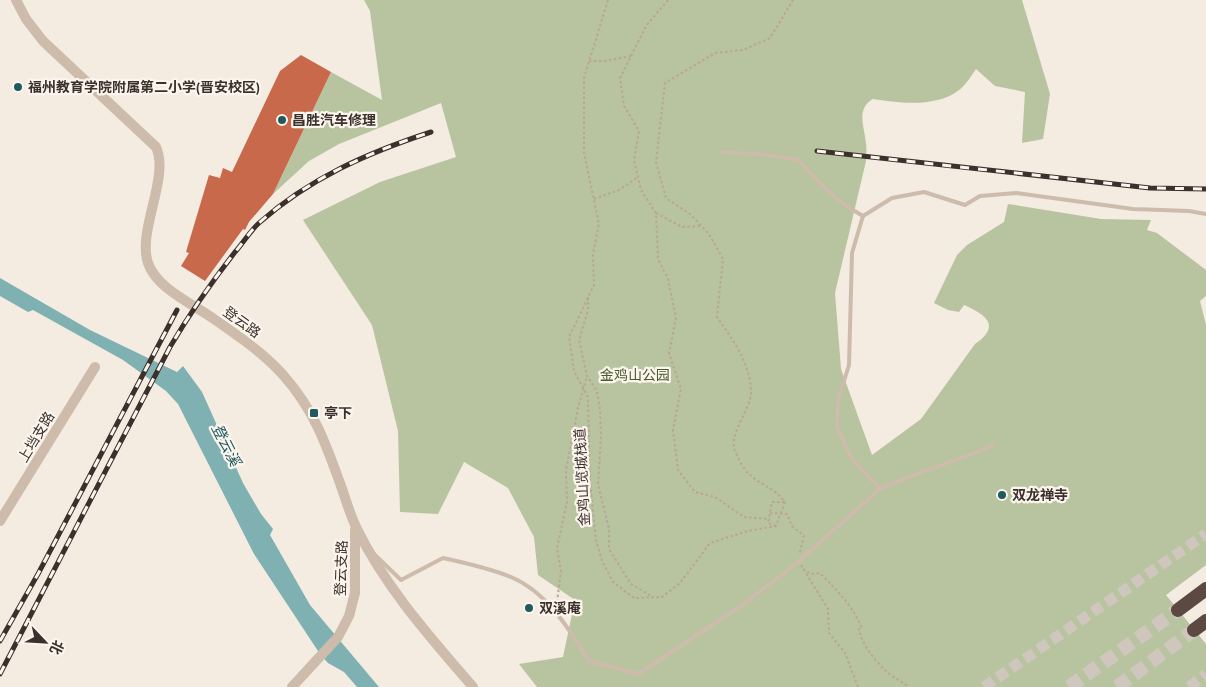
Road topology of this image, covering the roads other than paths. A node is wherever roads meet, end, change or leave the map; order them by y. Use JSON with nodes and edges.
{"nodes":[{"id":1,"x":16,"y":0,"type":"edge"},
{"id":2,"x":721,"y":152,"type":"dead end"},
{"id":3,"x":1206,"y":214,"type":"edge"},
{"id":4,"x":863,"y":216,"type":"junction"},
{"id":5,"x":95,"y":367,"type":"dead end"},
{"id":6,"x":993,"y":446,"type":"dead end"},
{"id":7,"x":880,"y":489,"type":"junction"},
{"id":8,"x":0,"y":521,"type":"edge"},
{"id":9,"x":355,"y":526,"type":"junction"},
{"id":10,"x":367,"y":548,"type":"junction"},
{"id":11,"x":1206,"y":589,"type":"edge"},
{"id":12,"x":1178,"y":610,"type":"tunnel mouth"},
{"id":13,"x":1206,"y":621,"type":"edge"},
{"id":14,"x":1194,"y":630,"type":"tunnel mouth"},
{"id":15,"x":292,"y":687,"type":"edge"},
{"id":16,"x":473,"y":687,"type":"edge"}],
"edges":[{"from":1,"to":9,"type":"street","name":"登云路"},
{"from":2,"to":4,"type":"lane"},
{"from":3,"to":4,"type":"lane"},
{"from":4,"to":7,"type":"lane"},
{"from":5,"to":8,"type":"street","name":"上垱支路"},
{"from":6,"to":7,"type":"lane"},
{"from":7,"to":10,"type":"lane"},
{"from":9,"to":10,"type":"street","name":"登云路"},
{"from":9,"to":15,"type":"street","name":"登云支路"},
{"from":10,"to":16,"type":"street","name":"登云路"},
{"from":11,"to":12,"type":"highway"},
{"from":13,"to":14,"type":"highway"}]}
